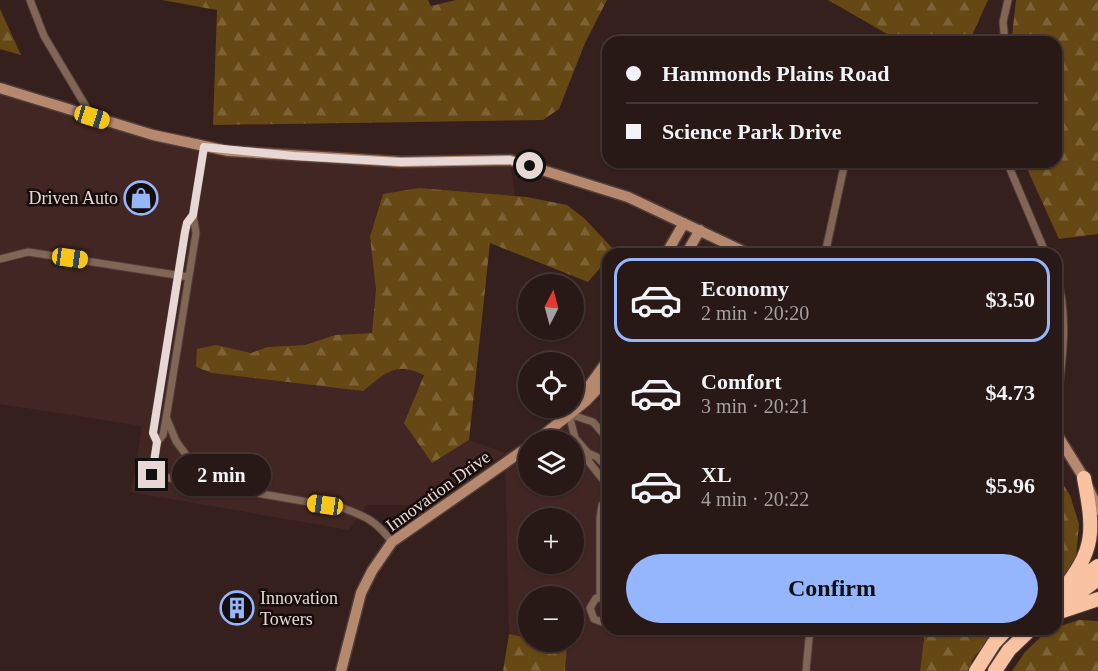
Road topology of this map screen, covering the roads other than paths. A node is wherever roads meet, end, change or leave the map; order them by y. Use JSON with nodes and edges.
{"nodes":[{"id":1,"x":30,"y":0,"type":"edge"},
{"id":2,"x":1008,"y":0,"type":"edge"},
{"id":3,"x":1004,"y":36,"type":"edge"},
{"id":4,"x":0,"y":88,"type":"edge"},
{"id":5,"x":92,"y":117,"type":"junction"},
{"id":6,"x":204,"y":147,"type":"junction"},
{"id":7,"x":843,"y":168,"type":"edge"},
{"id":8,"x":1010,"y":168,"type":"edge"},
{"id":9,"x":193,"y":215,"type":"junction"},
{"id":10,"x":684,"y":222,"type":"junction"},
{"id":11,"x":700,"y":230,"type":"junction"},
{"id":12,"x":669,"y":248,"type":"edge"},
{"id":13,"x":690,"y":248,"type":"edge"},
{"id":14,"x":737,"y":248,"type":"edge"},
{"id":15,"x":826,"y":248,"type":"edge"},
{"id":16,"x":1043,"y":248,"type":"edge"},
{"id":17,"x":0,"y":259,"type":"edge"},
{"id":18,"x":178,"y":275,"type":"junction"},
{"id":19,"x":189,"y":277,"type":"junction"},
{"id":20,"x":1062,"y":297,"type":"edge"},
{"id":21,"x":1062,"y":341,"type":"edge"},
{"id":22,"x":602,"y":368,"type":"edge"},
{"id":23,"x":602,"y":386,"type":"edge"},
{"id":24,"x":584,"y":393,"type":"edge"},
{"id":25,"x":584,"y":401,"type":"edge"},
{"id":26,"x":564,"y":418,"type":"edge"},
{"id":27,"x":570,"y":418,"type":"edge"},
{"id":28,"x":581,"y":418,"type":"edge"},
{"id":29,"x":166,"y":419,"type":"junction"},
{"id":30,"x":549,"y":430,"type":"edge"},
{"id":31,"x":602,"y":432,"type":"edge"},
{"id":32,"x":157,"y":442,"type":"junction"},
{"id":33,"x":1062,"y":443,"type":"edge"},
{"id":34,"x":588,"y":453,"type":"junction"},
{"id":35,"x":518,"y":454,"type":"edge"},
{"id":36,"x":602,"y":462,"type":"edge"},
{"id":37,"x":602,"y":478,"type":"edge"},
{"id":38,"x":1084,"y":478,"type":"junction"},
{"id":39,"x":208,"y":485,"type":"junction"},
{"id":40,"x":602,"y":505,"type":"edge"},
{"id":41,"x":1098,"y":510,"type":"edge"},
{"id":42,"x":392,"y":542,"type":"junction"},
{"id":43,"x":602,"y":558,"type":"edge"},
{"id":44,"x":1098,"y":566,"type":"edge"},
{"id":45,"x":1098,"y":579,"type":"edge"},
{"id":46,"x":1062,"y":589,"type":"edge"},
{"id":47,"x":1062,"y":590,"type":"edge"},
{"id":48,"x":602,"y":598,"type":"edge"},
{"id":49,"x":1098,"y":599,"type":"edge"},
{"id":50,"x":1062,"y":607,"type":"edge"},
{"id":51,"x":1062,"y":610,"type":"edge"},
{"id":52,"x":602,"y":621,"type":"edge"},
{"id":53,"x":809,"y":635,"type":"edge"},
{"id":54,"x":1001,"y":635,"type":"edge"},
{"id":55,"x":1025,"y":635,"type":"edge"},
{"id":56,"x":341,"y":671,"type":"edge"},
{"id":57,"x":806,"y":671,"type":"edge"},
{"id":58,"x":976,"y":671,"type":"edge"},
{"id":59,"x":995,"y":671,"type":"edge"}],
"edges":[{"from":1,"to":5,"type":"street"},
{"from":2,"to":3,"type":"street"},
{"from":4,"to":5,"type":"main road"},
{"from":5,"to":6,"type":"main road"},
{"from":6,"to":9,"type":"street"},
{"from":6,"to":10,"type":"main road"},
{"from":7,"to":15,"type":"street"},
{"from":8,"to":16,"type":"street"},
{"from":9,"to":18,"type":"street"},
{"from":9,"to":19,"type":"street"},
{"from":10,"to":11,"type":"main road"},
{"from":10,"to":12,"type":"main road"},
{"from":11,"to":13,"type":"main road"},
{"from":11,"to":14,"type":"main road"},
{"from":17,"to":18,"type":"street"},
{"from":18,"to":19,"type":"street"},
{"from":18,"to":32,"type":"street"},
{"from":19,"to":29,"type":"street"},
{"from":20,"to":21,"type":"street"},
{"from":22,"to":24,"type":"main road"},
{"from":23,"to":25,"type":"main road"},
{"from":26,"to":30,"type":"main road"},
{"from":27,"to":34,"type":"street"},
{"from":28,"to":31,"type":"street"},
{"from":29,"to":32,"type":"street"},
{"from":29,"to":39,"type":"street"},
{"from":32,"to":39,"type":"street"},
{"from":33,"to":38,"type":"main road"},
{"from":34,"to":36,"type":"street"},
{"from":34,"to":37,"type":"street"},
{"from":35,"to":42,"type":"main road","name":"Innovation Drive"},
{"from":38,"to":41,"type":"main road"},
{"from":38,"to":46,"type":"highway"},
{"from":39,"to":42,"type":"street"},
{"from":40,"to":43,"type":"street"},
{"from":42,"to":56,"type":"main road","name":"Innovation Drive"},
{"from":44,"to":47,"type":"highway"},
{"from":45,"to":50,"type":"highway"},
{"from":48,"to":52,"type":"street"},
{"from":49,"to":51,"type":"highway"},
{"from":53,"to":57,"type":"street"},
{"from":54,"to":58,"type":"highway"},
{"from":55,"to":59,"type":"highway"}]}
